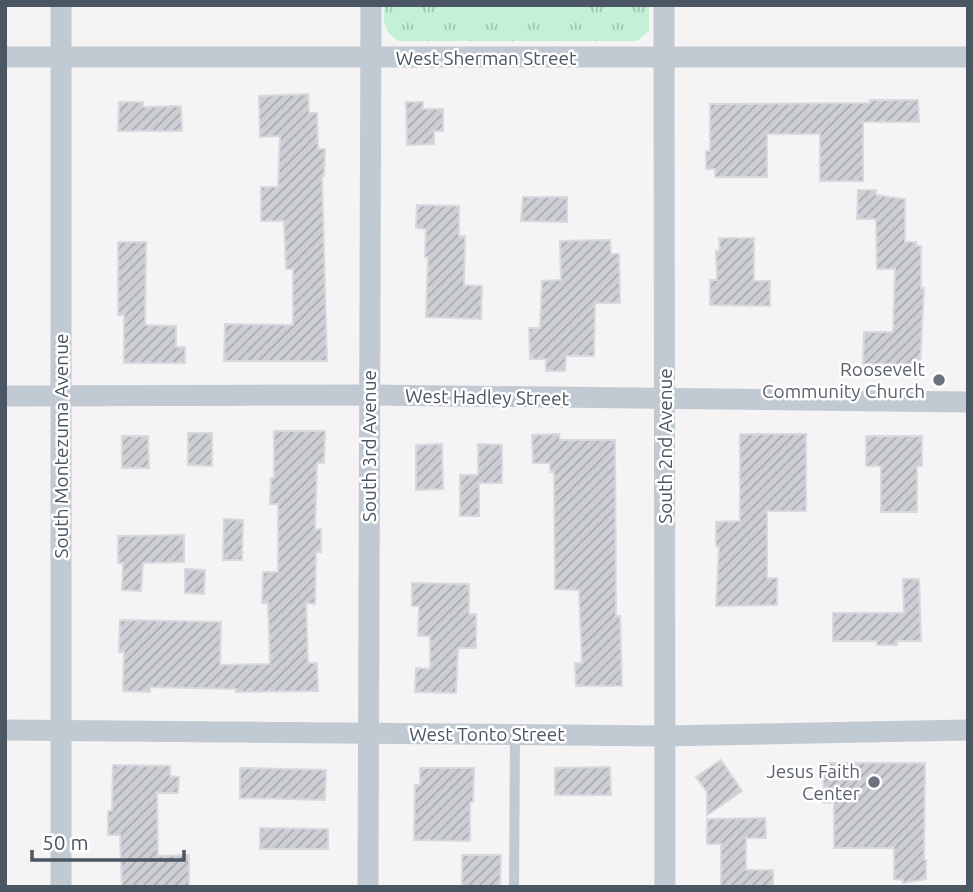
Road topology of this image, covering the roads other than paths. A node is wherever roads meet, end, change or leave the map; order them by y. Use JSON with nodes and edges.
{"nodes":[{"id":1,"x":61,"y":5,"type":"edge"},
{"id":2,"x":371,"y":5,"type":"edge"},
{"id":3,"x":664,"y":5,"type":"edge"},
{"id":4,"x":5,"y":57,"type":"edge"},
{"id":5,"x":61,"y":57,"type":"junction"},
{"id":6,"x":371,"y":57,"type":"junction"},
{"id":7,"x":968,"y":57,"type":"edge"},
{"id":8,"x":664,"y":58,"type":"junction"},
{"id":9,"x":5,"y":396,"type":"edge"},
{"id":10,"x":61,"y":396,"type":"junction"},
{"id":11,"x":369,"y":396,"type":"junction"},
{"id":12,"x":665,"y":401,"type":"junction"},
{"id":13,"x":968,"y":402,"type":"edge"},
{"id":14,"x":5,"y":730,"type":"edge"},
{"id":15,"x":61,"y":730,"type":"junction"},
{"id":16,"x":968,"y":730,"type":"edge"},
{"id":17,"x":368,"y":733,"type":"junction"},
{"id":18,"x":515,"y":734,"type":"junction"},
{"id":19,"x":665,"y":736,"type":"junction"},
{"id":20,"x":61,"y":887,"type":"edge"},
{"id":21,"x":368,"y":887,"type":"edge"},
{"id":22,"x":514,"y":887,"type":"edge"},
{"id":23,"x":665,"y":887,"type":"edge"}],
"edges":[{"from":1,"to":5,"type":"street","name":"South Montezuma Avenue"},
{"from":2,"to":6,"type":"street","name":"South 3rd Avenue"},
{"from":3,"to":8,"type":"street","name":"South 2nd Avenue"},
{"from":4,"to":5,"type":"street","name":"West Sherman Street"},
{"from":5,"to":6,"type":"street","name":"West Sherman Street"},
{"from":5,"to":10,"type":"street","name":"South Montezuma Avenue"},
{"from":6,"to":8,"type":"street","name":"West Sherman Street"},
{"from":6,"to":11,"type":"street","name":"South 3rd Avenue"},
{"from":7,"to":8,"type":"street","name":"West Sherman Street"},
{"from":8,"to":12,"type":"street","name":"South 2nd Avenue"},
{"from":9,"to":10,"type":"street","name":"West Hadley Street"},
{"from":10,"to":11,"type":"street","name":"West Hadley Street"},
{"from":10,"to":15,"type":"street","name":"South Montezuma Avenue"},
{"from":11,"to":12,"type":"street","name":"West Hadley Street"},
{"from":11,"to":17,"type":"street","name":"South 3rd Avenue"},
{"from":12,"to":13,"type":"street","name":"West Hadley Street"},
{"from":12,"to":19,"type":"street","name":"South 2nd Avenue"},
{"from":14,"to":15,"type":"street","name":"West Tonto Street"},
{"from":15,"to":17,"type":"street","name":"West Tonto Street"},
{"from":15,"to":20,"type":"street","name":"South Montezuma Avenue"},
{"from":16,"to":19,"type":"street","name":"West Tonto Street"},
{"from":17,"to":18,"type":"street","name":"West Tonto Street"},
{"from":17,"to":21,"type":"street","name":"South 3rd Avenue"},
{"from":18,"to":19,"type":"street","name":"West Tonto Street"},
{"from":18,"to":22,"type":"lane"},
{"from":19,"to":23,"type":"street","name":"South 2nd Avenue"}]}
